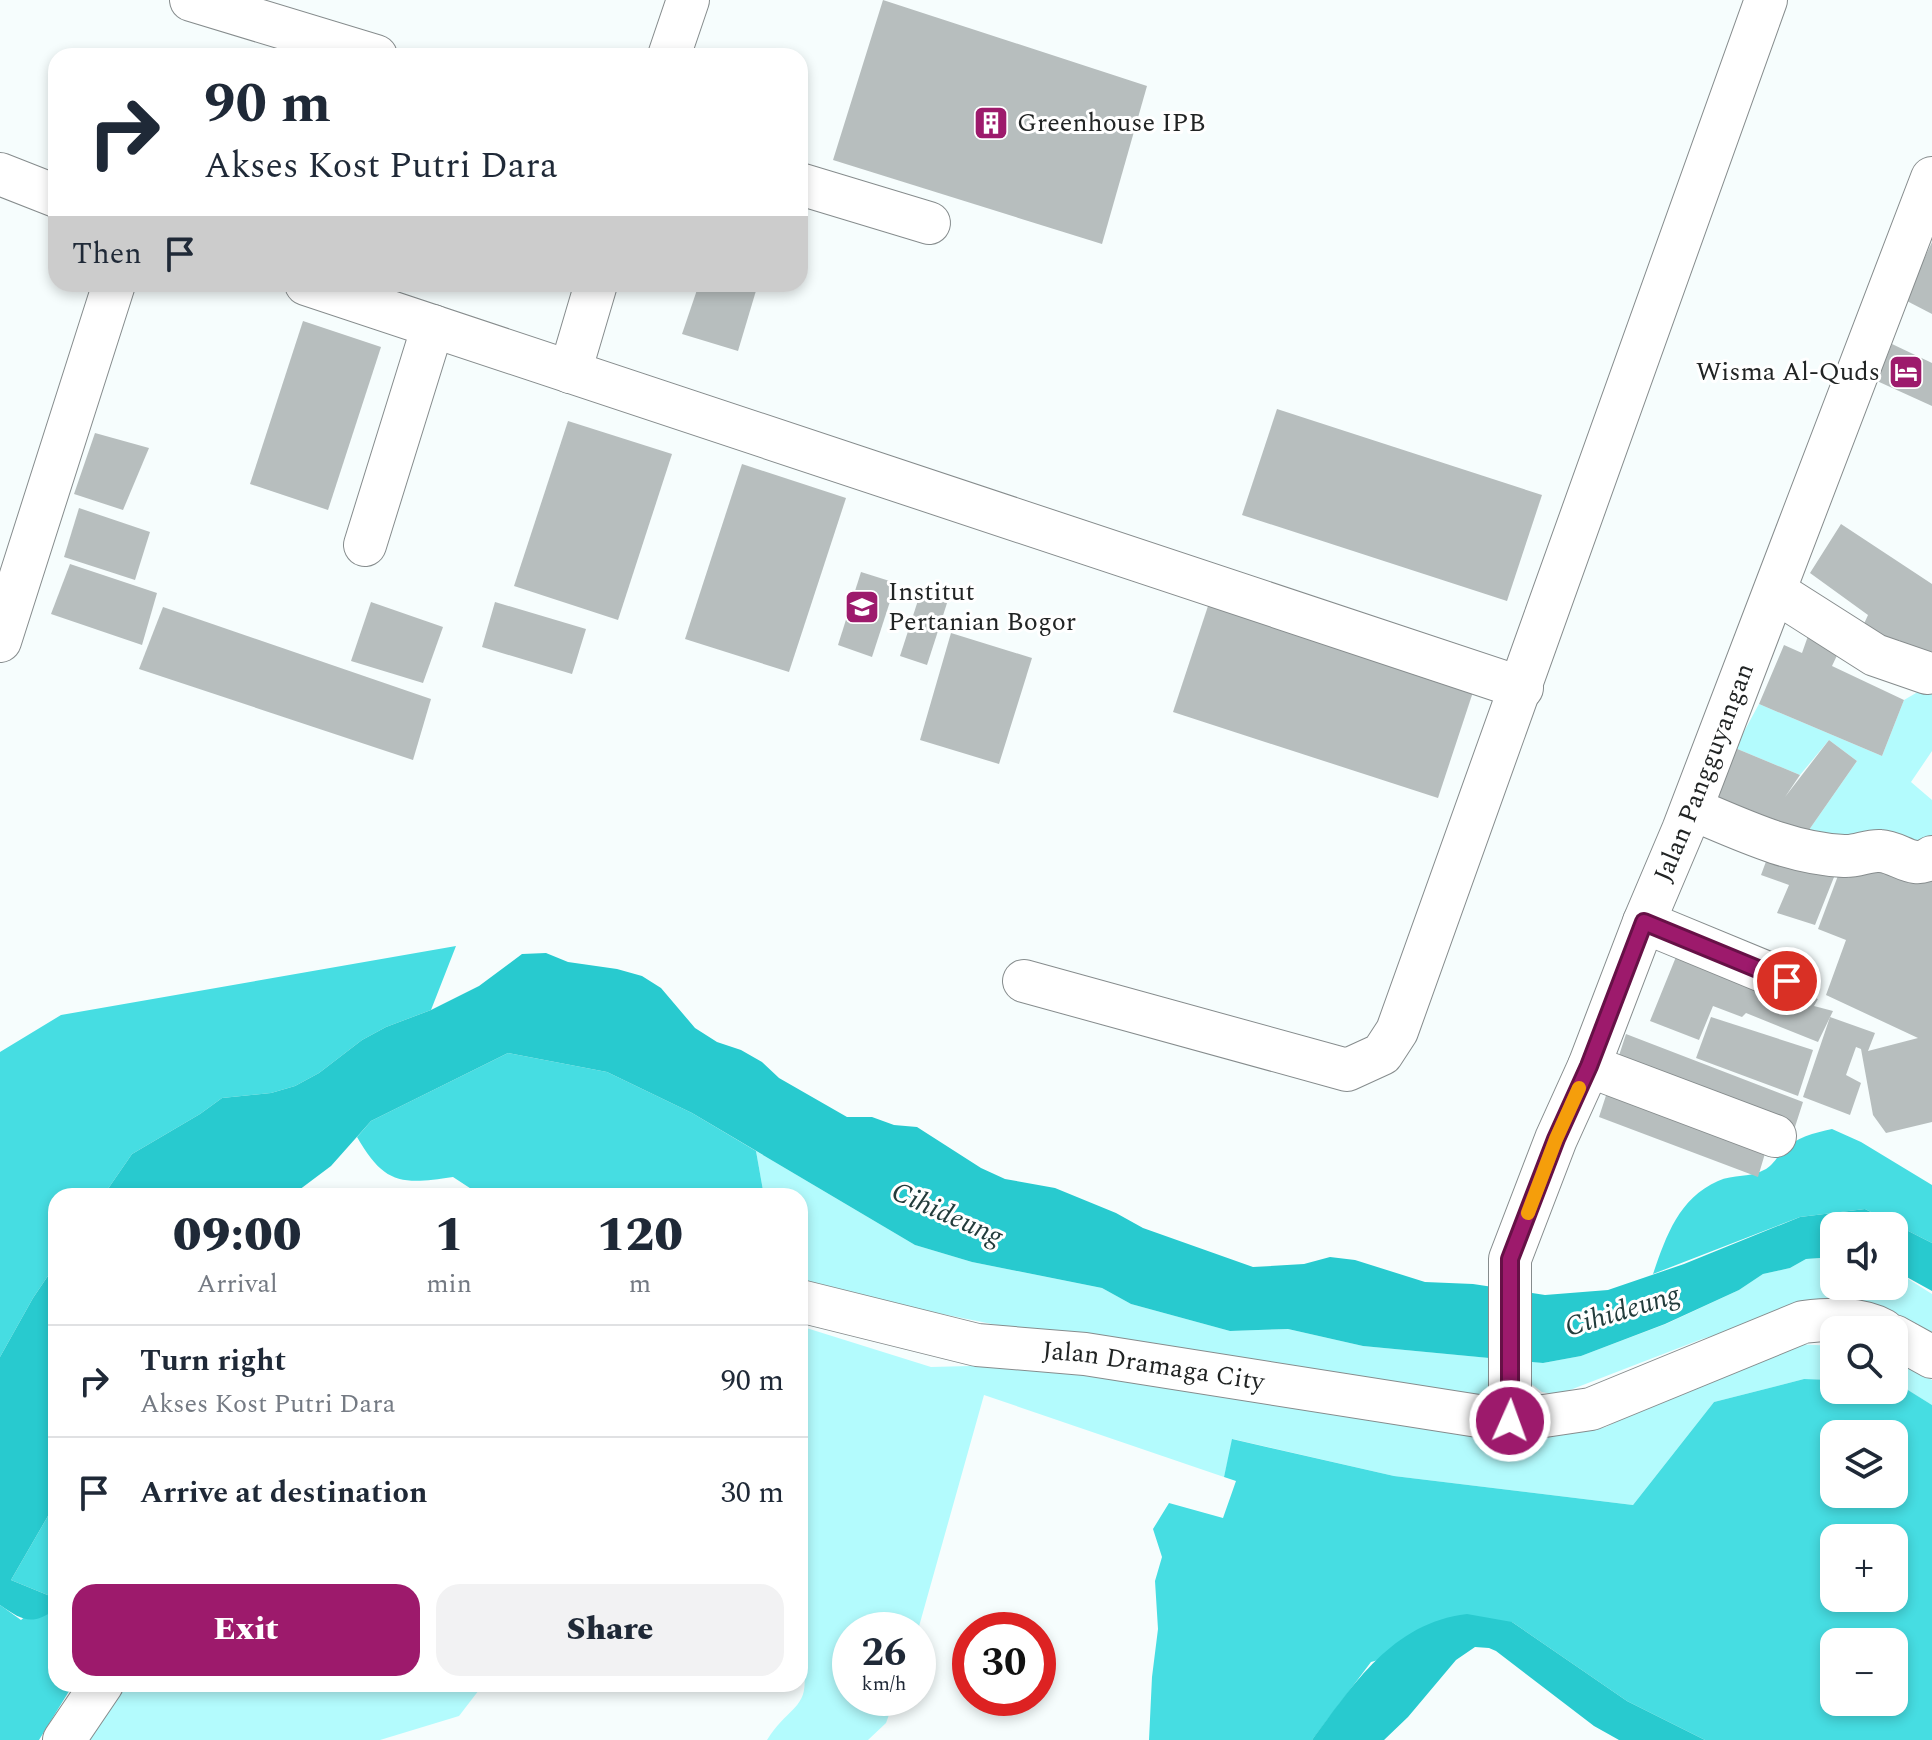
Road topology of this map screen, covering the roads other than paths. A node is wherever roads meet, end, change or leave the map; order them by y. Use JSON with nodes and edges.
{"nodes":[{"id":1,"x":191,"y":0,"type":"edge"},
{"id":2,"x":688,"y":0,"type":"edge"},
{"id":3,"x":1766,"y":0,"type":"edge"},
{"id":4,"x":350,"y":48,"type":"edge"},
{"id":5,"x":672,"y":48,"type":"edge"},
{"id":6,"x":0,"y":174,"type":"edge"},
{"id":7,"x":1932,"y":178,"type":"edge"},
{"id":8,"x":808,"y":186,"type":"edge"},
{"id":9,"x":48,"y":193,"type":"edge"},
{"id":10,"x":929,"y":223,"type":"dead end"},
{"id":11,"x":1924,"y":225,"type":"edge"},
{"id":12,"x":111,"y":292,"type":"edge"},
{"id":13,"x":330,"y":292,"type":"edge"},
{"id":14,"x":594,"y":292,"type":"edge"},
{"id":15,"x":433,"y":326,"type":"junction"},
{"id":16,"x":570,"y":372,"type":"junction"},
{"id":17,"x":365,"y":545,"type":"dead end"},
{"id":18,"x":1776,"y":592,"type":"junction"},
{"id":19,"x":0,"y":641,"type":"edge"},
{"id":20,"x":1927,"y":673,"type":"dead end"},
{"id":21,"x":1522,"y":688,"type":"junction"},
{"id":22,"x":1692,"y":809,"type":"junction"},
{"id":23,"x":1932,"y":857,"type":"edge"},
{"id":24,"x":1644,"y":922,"type":"junction"},
{"id":25,"x":1024,"y":981,"type":"dead end"},
{"id":26,"x":1787,"y":981,"type":"dead end"},
{"id":27,"x":1589,"y":1066,"type":"junction"},
{"id":28,"x":1775,"y":1136,"type":"dead end"},
{"id":29,"x":808,"y":1303,"type":"edge"},
{"id":30,"x":1820,"y":1320,"type":"edge"},
{"id":31,"x":1908,"y":1344,"type":"edge"},
{"id":32,"x":1932,"y":1357,"type":"edge"},
{"id":33,"x":1511,"y":1401,"type":"junction"},
{"id":34,"x":97,"y":1692,"type":"edge"},
{"id":35,"x":64,"y":1740,"type":"edge"}],
"edges":[{"from":1,"to":4,"type":"street"},
{"from":2,"to":5,"type":"street"},
{"from":3,"to":21,"type":"street"},
{"from":6,"to":9,"type":"street"},
{"from":7,"to":11,"type":"street","name":"Jalan Pangguyangan"},
{"from":8,"to":10,"type":"street"},
{"from":11,"to":18,"type":"street","name":"Jalan Pangguyangan"},
{"from":12,"to":19,"type":"street"},
{"from":13,"to":15,"type":"street"},
{"from":14,"to":16,"type":"street"},
{"from":15,"to":16,"type":"street"},
{"from":15,"to":17,"type":"street"},
{"from":16,"to":21,"type":"street"},
{"from":18,"to":20,"type":"street"},
{"from":18,"to":22,"type":"street","name":"Jalan Pangguyangan"},
{"from":21,"to":25,"type":"street"},
{"from":22,"to":23,"type":"street"},
{"from":22,"to":24,"type":"street","name":"Jalan Pangguyangan"},
{"from":24,"to":26,"type":"street"},
{"from":24,"to":27,"type":"street","name":"Jalan Pangguyangan"},
{"from":27,"to":28,"type":"street"},
{"from":27,"to":33,"type":"street","name":"Jalan Pangguyangan"},
{"from":29,"to":33,"type":"street","name":"Jalan Dramaga City"},
{"from":30,"to":33,"type":"street","name":"Jalan Dramaga City"},
{"from":31,"to":32,"type":"street"},
{"from":34,"to":35,"type":"street"}]}
